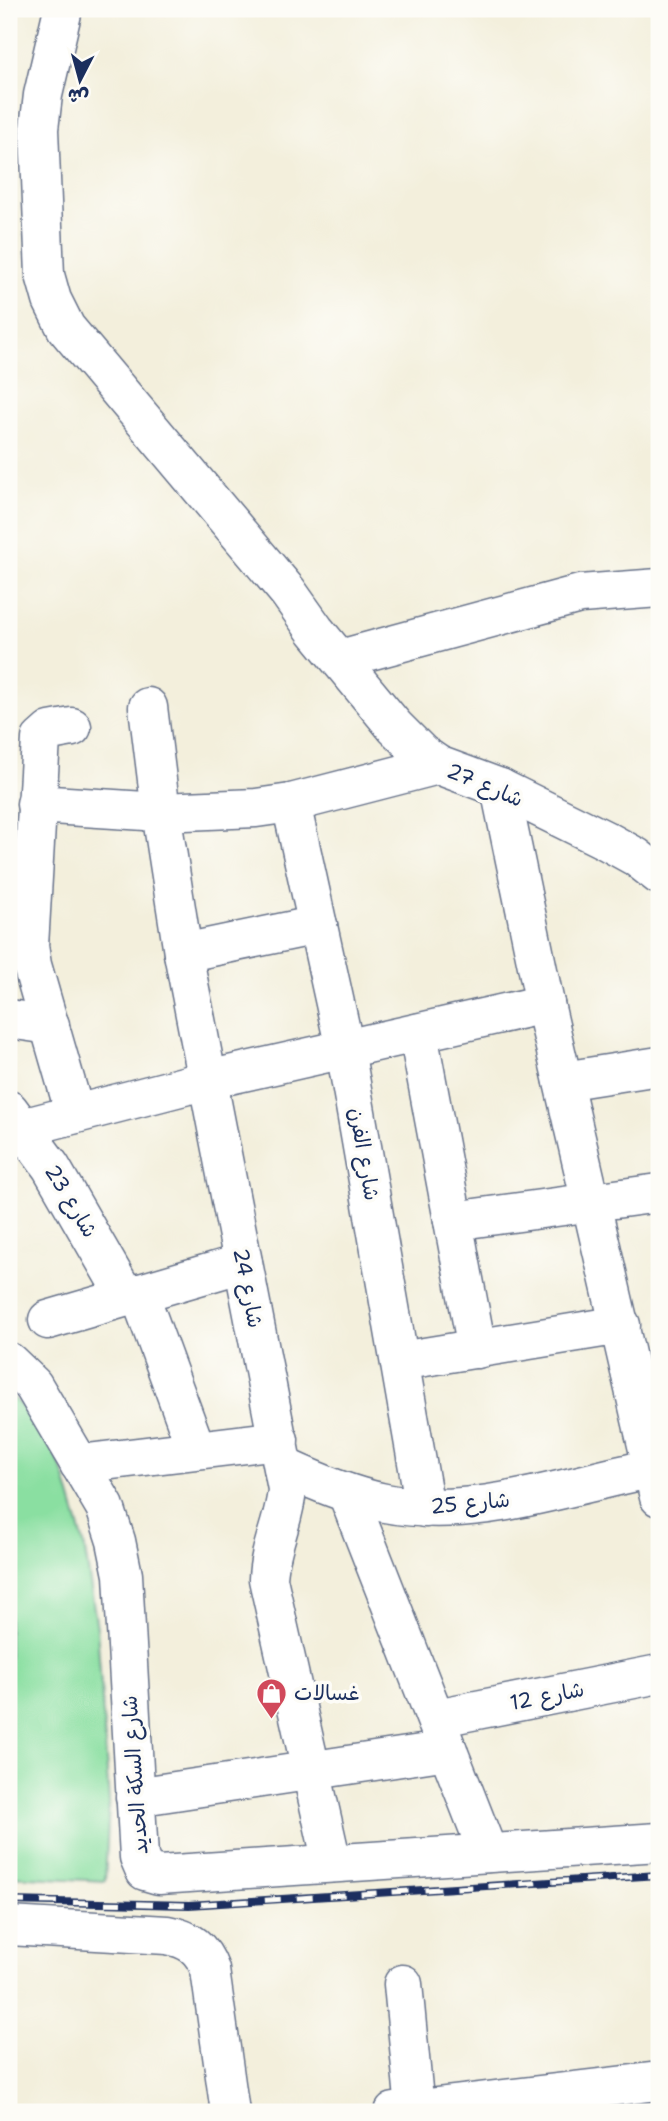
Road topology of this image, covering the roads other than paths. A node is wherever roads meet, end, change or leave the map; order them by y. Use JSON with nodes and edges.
{"nodes":[{"id":1,"x":63,"y":9,"type":"edge"},
{"id":2,"x":659,"y":588,"type":"edge"},
{"id":3,"x":340,"y":659,"type":"junction"},
{"id":4,"x":148,"y":707,"type":"dead end"},
{"id":5,"x":72,"y":727,"type":"dead end"},
{"id":6,"x":438,"y":765,"type":"junction"},
{"id":7,"x":500,"y":789,"type":"junction"},
{"id":8,"x":291,"y":803,"type":"junction"},
{"id":9,"x":36,"y":804,"type":"junction"},
{"id":10,"x":160,"y":812,"type":"junction"},
{"id":11,"x":659,"y":875,"type":"edge"},
{"id":12,"x":318,"y":925,"type":"junction"},
{"id":13,"x":183,"y":953,"type":"junction"},
{"id":14,"x":545,"y":1004,"type":"junction"},
{"id":15,"x":9,"y":1019,"type":"edge"},
{"id":16,"x":50,"y":1025,"type":"junction"},
{"id":17,"x":418,"y":1033,"type":"junction"},
{"id":18,"x":345,"y":1049,"type":"junction"},
{"id":19,"x":659,"y":1066,"type":"edge"},
{"id":20,"x":207,"y":1080,"type":"junction"},
{"id":21,"x":563,"y":1081,"type":"junction"},
{"id":22,"x":75,"y":1114,"type":"junction"},
{"id":23,"x":15,"y":1119,"type":"edge"},
{"id":24,"x":659,"y":1193,"type":"edge"},
{"id":25,"x":592,"y":1202,"type":"junction"},
{"id":26,"x":453,"y":1221,"type":"junction"},
{"id":27,"x":243,"y":1263,"type":"junction"},
{"id":28,"x":133,"y":1295,"type":"junction"},
{"id":29,"x":48,"y":1320,"type":"dead end"},
{"id":30,"x":621,"y":1325,"type":"junction"},
{"id":31,"x":477,"y":1349,"type":"junction"},
{"id":32,"x":400,"y":1361,"type":"junction"},
{"id":33,"x":9,"y":1362,"type":"edge"},
{"id":34,"x":196,"y":1449,"type":"junction"},
{"id":35,"x":281,"y":1454,"type":"junction"},
{"id":36,"x":79,"y":1464,"type":"junction"},
{"id":37,"x":657,"y":1478,"type":"edge"},
{"id":38,"x":347,"y":1493,"type":"junction"},
{"id":39,"x":425,"y":1508,"type":"junction"},
{"id":40,"x":659,"y":1674,"type":"edge"},
{"id":41,"x":442,"y":1734,"type":"junction"},
{"id":42,"x":312,"y":1770,"type":"junction"},
{"id":43,"x":135,"y":1797,"type":"junction"},
{"id":44,"x":659,"y":1842,"type":"edge"},
{"id":45,"x":488,"y":1853,"type":"junction"},
{"id":46,"x":332,"y":1863,"type":"junction"},
{"id":47,"x":9,"y":1926,"type":"edge"},
{"id":48,"x":403,"y":1984,"type":"dead end"},
{"id":49,"x":659,"y":2081,"type":"edge"},
{"id":50,"x":405,"y":2111,"type":"edge"},
{"id":51,"x":230,"y":2112,"type":"edge"}],
"edges":[{"from":1,"to":3,"type":"street","name":"شارع 27"},
{"from":2,"to":3,"type":"street"},
{"from":3,"to":6,"type":"street","name":"شارع 27"},
{"from":4,"to":10,"type":"street","name":"شارع 24"},
{"from":5,"to":9,"type":"street"},
{"from":6,"to":7,"type":"street","name":"شارع 27"},
{"from":6,"to":8,"type":"street"},
{"from":7,"to":11,"type":"street","name":"شارع 27"},
{"from":7,"to":14,"type":"street"},
{"from":8,"to":10,"type":"street"},
{"from":8,"to":12,"type":"street","name":"شارع الفرن"},
{"from":9,"to":10,"type":"street"},
{"from":9,"to":16,"type":"street"},
{"from":10,"to":13,"type":"street","name":"شارع 24"},
{"from":12,"to":13,"type":"street"},
{"from":12,"to":18,"type":"street","name":"شارع الفرن"},
{"from":13,"to":20,"type":"street","name":"شارع 24"},
{"from":14,"to":17,"type":"street"},
{"from":14,"to":21,"type":"street"},
{"from":15,"to":16,"type":"street"},
{"from":16,"to":22,"type":"street"},
{"from":17,"to":18,"type":"street"},
{"from":17,"to":26,"type":"street"},
{"from":18,"to":20,"type":"street"},
{"from":18,"to":32,"type":"street","name":"شارع الفرن"},
{"from":19,"to":21,"type":"street"},
{"from":20,"to":22,"type":"street"},
{"from":20,"to":27,"type":"street","name":"شارع 24"},
{"from":21,"to":25,"type":"street"},
{"from":22,"to":23,"type":"street"},
{"from":23,"to":28,"type":"street","name":"شارع 23"},
{"from":24,"to":25,"type":"street"},
{"from":25,"to":26,"type":"street"},
{"from":25,"to":30,"type":"street"},
{"from":26,"to":31,"type":"street"},
{"from":27,"to":28,"type":"street"},
{"from":27,"to":35,"type":"street","name":"شارع 24"},
{"from":28,"to":29,"type":"street"},
{"from":28,"to":34,"type":"street","name":"شارع 23"},
{"from":30,"to":31,"type":"street"},
{"from":30,"to":37,"type":"street"},
{"from":31,"to":32,"type":"street"},
{"from":32,"to":39,"type":"street","name":"شارع الفرن"},
{"from":33,"to":36,"type":"street","name":"شارع السكة الحديد"},
{"from":34,"to":35,"type":"street"},
{"from":34,"to":36,"type":"street"},
{"from":35,"to":38,"type":"street","name":"شارع 25"},
{"from":35,"to":42,"type":"street","name":"شارع 24"},
{"from":36,"to":43,"type":"street","name":"شارع السكة الحديد"},
{"from":37,"to":39,"type":"street","name":"شارع 25"},
{"from":38,"to":39,"type":"street","name":"شارع 25"},
{"from":38,"to":41,"type":"street"},
{"from":40,"to":41,"type":"street","name":"شارع 12"},
{"from":41,"to":42,"type":"street","name":"شارع 12"},
{"from":41,"to":45,"type":"street"},
{"from":42,"to":43,"type":"street","name":"شارع 12"},
{"from":42,"to":46,"type":"street","name":"شارع 24"},
{"from":43,"to":46,"type":"street","name":"شارع السكة الحديد"},
{"from":44,"to":45,"type":"street","name":"شارع السكة الحديد"},
{"from":45,"to":46,"type":"street","name":"شارع السكة الحديد"},
{"from":47,"to":51,"type":"street"},
{"from":48,"to":50,"type":"street"},
{"from":49,"to":50,"type":"street"}]}
